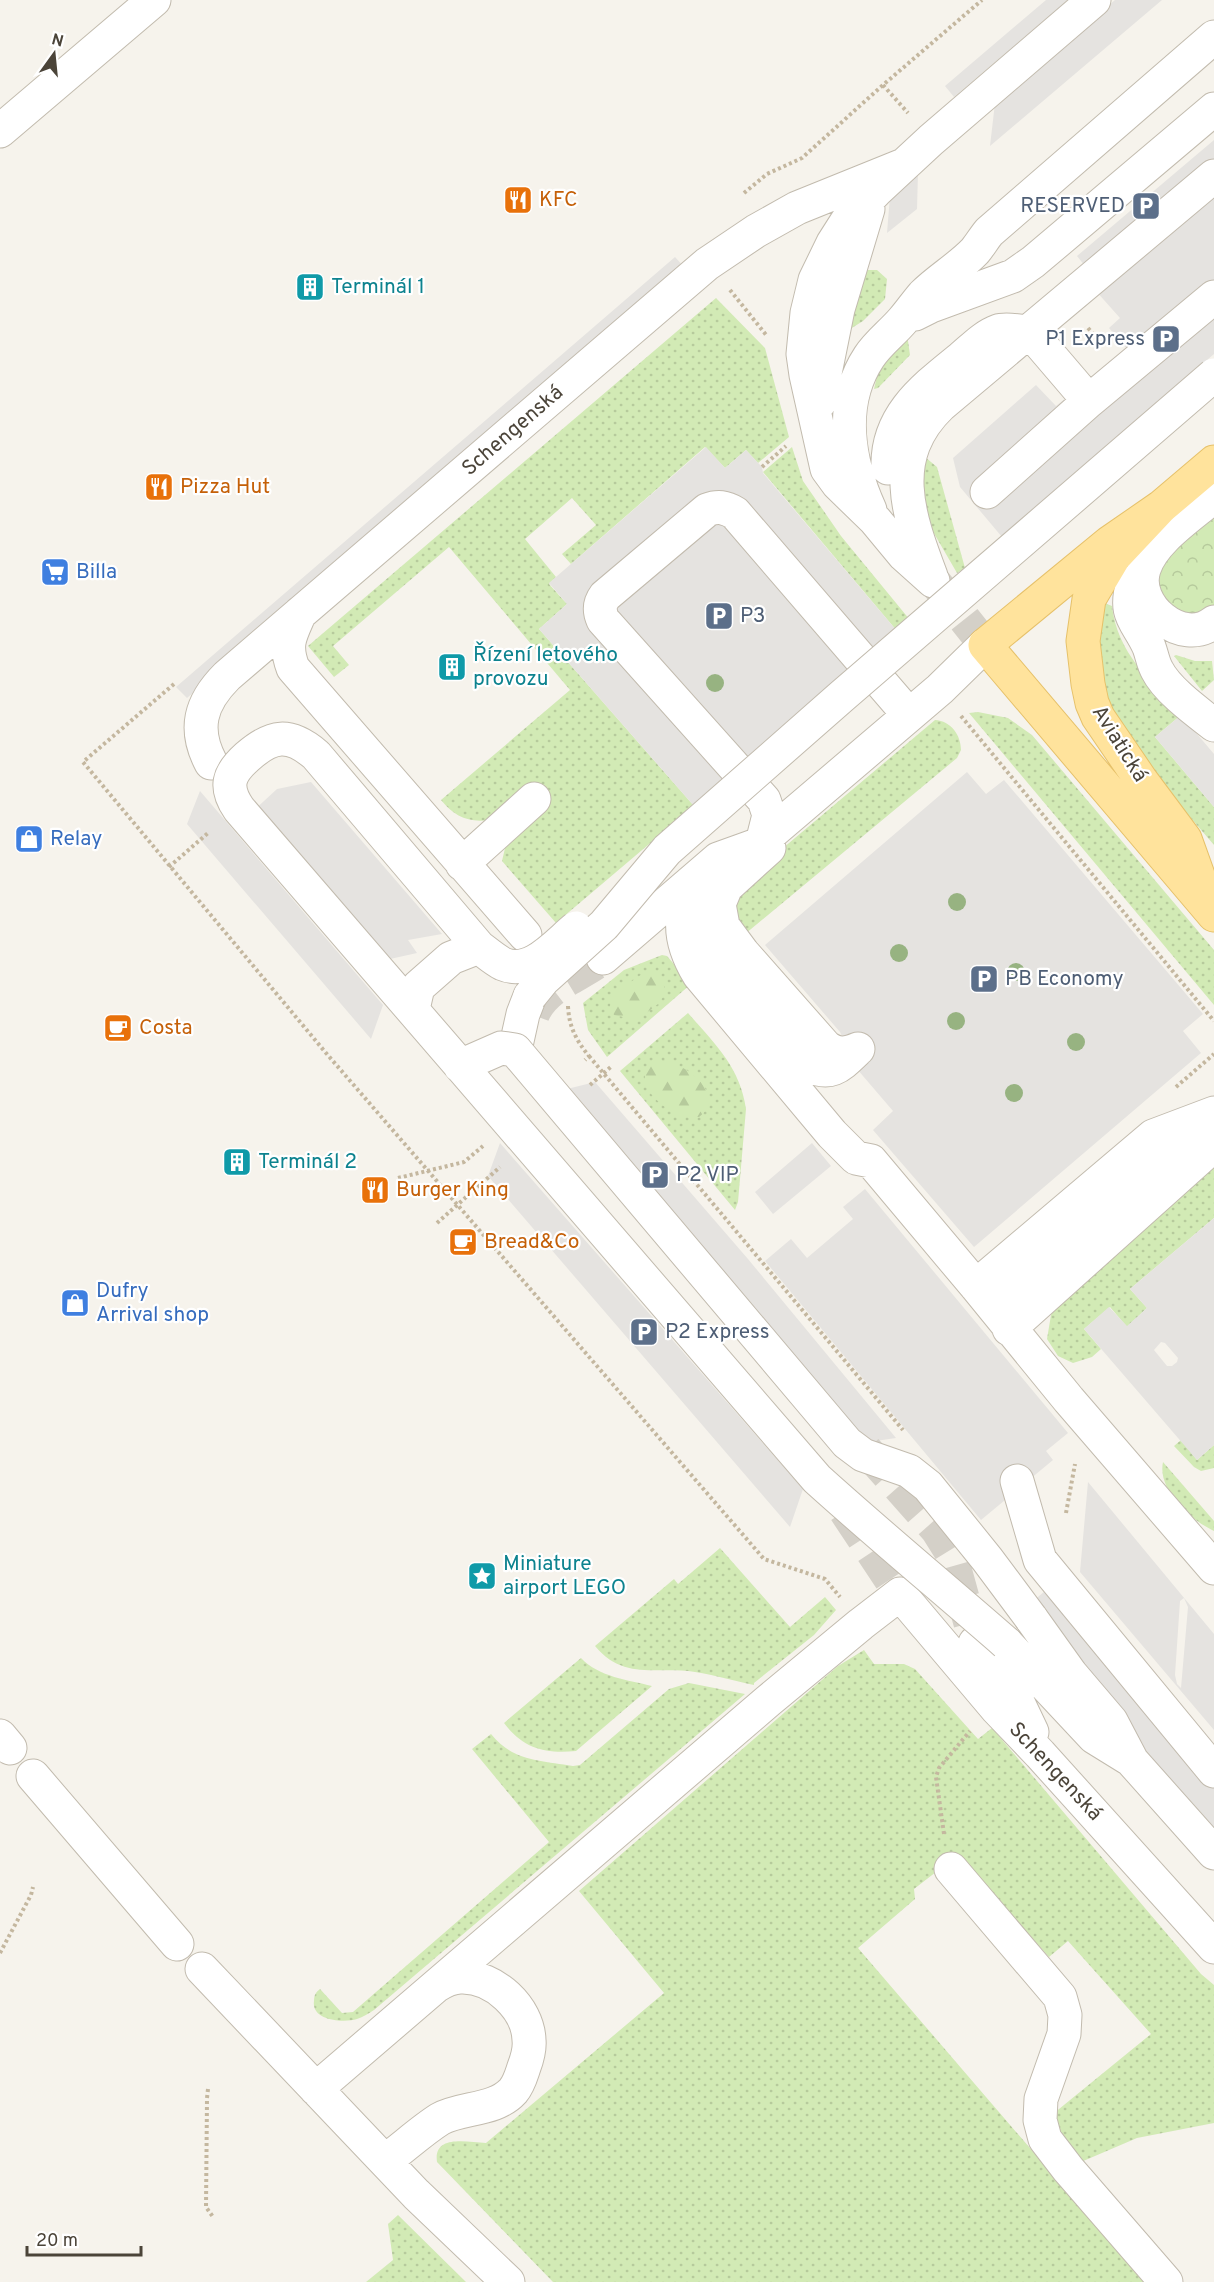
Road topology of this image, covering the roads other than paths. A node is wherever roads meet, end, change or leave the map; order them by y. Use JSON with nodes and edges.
{"nodes":[{"id":1,"x":154,"y":0,"type":"edge"},
{"id":2,"x":1094,"y":0,"type":"edge"},
{"id":3,"x":1214,"y":37,"type":"edge"},
{"id":4,"x":1214,"y":109,"type":"edge"},
{"id":5,"x":0,"y":131,"type":"edge"},
{"id":6,"x":901,"y":166,"type":"junction"},
{"id":7,"x":1214,"y":176,"type":"edge"},
{"id":8,"x":1214,"y":297,"type":"edge"},
{"id":9,"x":903,"y":321,"type":"junction"},
{"id":10,"x":1016,"y":331,"type":"junction"},
{"id":11,"x":1214,"y":375,"type":"edge"},
{"id":12,"x":1089,"y":401,"type":"junction"},
{"id":13,"x":1214,"y":462,"type":"edge"},
{"id":14,"x":987,"y":492,"type":"dead end"},
{"id":15,"x":1214,"y":496,"type":"edge"},
{"id":16,"x":1161,"y":507,"type":"junction"},
{"id":17,"x":885,"y":513,"type":"junction"},
{"id":18,"x":918,"y":540,"type":"junction"},
{"id":19,"x":1152,"y":550,"type":"junction"},
{"id":20,"x":301,"y":612,"type":"junction"},
{"id":21,"x":1214,"y":622,"type":"edge"},
{"id":22,"x":985,"y":645,"type":"junction"},
{"id":23,"x":909,"y":715,"type":"junction"},
{"id":24,"x":1214,"y":724,"type":"edge"},
{"id":25,"x":211,"y":763,"type":"dead end"},
{"id":26,"x":534,"y":799,"type":"dead end"},
{"id":27,"x":799,"y":809,"type":"junction"},
{"id":28,"x":763,"y":839,"type":"junction"},
{"id":29,"x":667,"y":850,"type":"junction"},
{"id":30,"x":462,"y":864,"type":"junction"},
{"id":31,"x":700,"y":876,"type":"junction"},
{"id":32,"x":1213,"y":914,"type":"edge"},
{"id":33,"x":525,"y":935,"type":"dead end"},
{"id":34,"x":479,"y":947,"type":"junction"},
{"id":35,"x":603,"y":958,"type":"tunnel mouth"},
{"id":36,"x":413,"y":1009,"type":"junction"},
{"id":37,"x":858,"y":1049,"type":"dead end"},
{"id":38,"x":515,"y":1050,"type":"junction"},
{"id":39,"x":459,"y":1066,"type":"junction"},
{"id":40,"x":1214,"y":1113,"type":"edge"},
{"id":41,"x":1214,"y":1145,"type":"edge"},
{"id":42,"x":993,"y":1307,"type":"junction"},
{"id":43,"x":813,"y":1402,"type":"junction"},
{"id":44,"x":777,"y":1433,"type":"junction"},
{"id":45,"x":1017,"y":1481,"type":"dead end"},
{"id":46,"x":1214,"y":1568,"type":"edge"},
{"id":47,"x":975,"y":1643,"type":"tunnel mouth"},
{"id":48,"x":1040,"y":1754,"type":"junction"},
{"id":49,"x":17,"y":1757,"type":"edge"},
{"id":50,"x":1132,"y":1761,"type":"junction"},
{"id":51,"x":1214,"y":1771,"type":"edge"},
{"id":52,"x":1214,"y":1853,"type":"edge"},
{"id":53,"x":951,"y":1869,"type":"road end"},
{"id":54,"x":1214,"y":1947,"type":"edge"},
{"id":55,"x":432,"y":1988,"type":"junction"},
{"id":56,"x":316,"y":2089,"type":"junction"},
{"id":57,"x":385,"y":2161,"type":"junction"},
{"id":58,"x":508,"y":2282,"type":"edge"},
{"id":59,"x":1166,"y":2282,"type":"edge"}],
"edges":[{"from":1,"to":5,"type":"street"},
{"from":2,"to":6,"type":"street"},
{"from":3,"to":9,"type":"street"},
{"from":4,"to":9,"type":"street"},
{"from":6,"to":17,"type":"street"},
{"from":6,"to":20,"type":"street","name":"Schengenská"},
{"from":7,"to":10,"type":"street"},
{"from":8,"to":12,"type":"street"},
{"from":9,"to":17,"type":"street"},
{"from":10,"to":12,"type":"street"},
{"from":10,"to":17,"type":"street"},
{"from":10,"to":18,"type":"street"},
{"from":11,"to":29,"type":"street","bridge":true},
{"from":12,"to":14,"type":"street"},
{"from":13,"to":16,"type":"main road","name":"Aviatická"},
{"from":15,"to":19,"type":"street"},
{"from":16,"to":22,"type":"main road"},
{"from":16,"to":32,"type":"main road","name":"Aviatická"},
{"from":17,"to":18,"type":"street"},
{"from":17,"to":18,"type":"street"},
{"from":19,"to":21,"type":"street"},
{"from":19,"to":24,"type":"street"},
{"from":20,"to":25,"type":"street","name":"Schengenská"},
{"from":20,"to":30,"type":"street"},
{"from":22,"to":23,"type":"street"},
{"from":22,"to":32,"type":"main road"},
{"from":23,"to":27,"type":"street"},
{"from":23,"to":28,"type":"street"},
{"from":26,"to":30,"type":"street"},
{"from":27,"to":28,"type":"street"},
{"from":27,"to":37,"type":"street"},
{"from":28,"to":31,"type":"street"},
{"from":29,"to":34,"type":"street","bridge":true},
{"from":29,"to":38,"type":"street","bridge":true},
{"from":30,"to":33,"type":"street"},
{"from":31,"to":35,"type":"street"},
{"from":31,"to":42,"type":"street"},
{"from":34,"to":36,"type":"street","bridge":true},
{"from":34,"to":36,"type":"street","bridge":true},
{"from":36,"to":39,"type":"street","bridge":true},
{"from":38,"to":39,"type":"street","bridge":true},
{"from":38,"to":43,"type":"street","bridge":true},
{"from":39,"to":44,"type":"street","bridge":true},
{"from":40,"to":42,"type":"street"},
{"from":41,"to":42,"type":"street"},
{"from":42,"to":46,"type":"street"},
{"from":43,"to":44,"type":"street"},
{"from":43,"to":50,"type":"street","bridge":true},
{"from":44,"to":50,"type":"street","bridge":true},
{"from":45,"to":51,"type":"street"},
{"from":47,"to":48,"type":"street"},
{"from":48,"to":54,"type":"street","name":"Schengenská"},
{"from":48,"to":55,"type":"street","name":"Schengenská"},
{"from":49,"to":56,"type":"street"},
{"from":50,"to":52,"type":"street"},
{"from":53,"to":59,"type":"street"},
{"from":55,"to":56,"type":"street"},
{"from":55,"to":57,"type":"street"},
{"from":56,"to":57,"type":"street"},
{"from":57,"to":58,"type":"street"}]}
